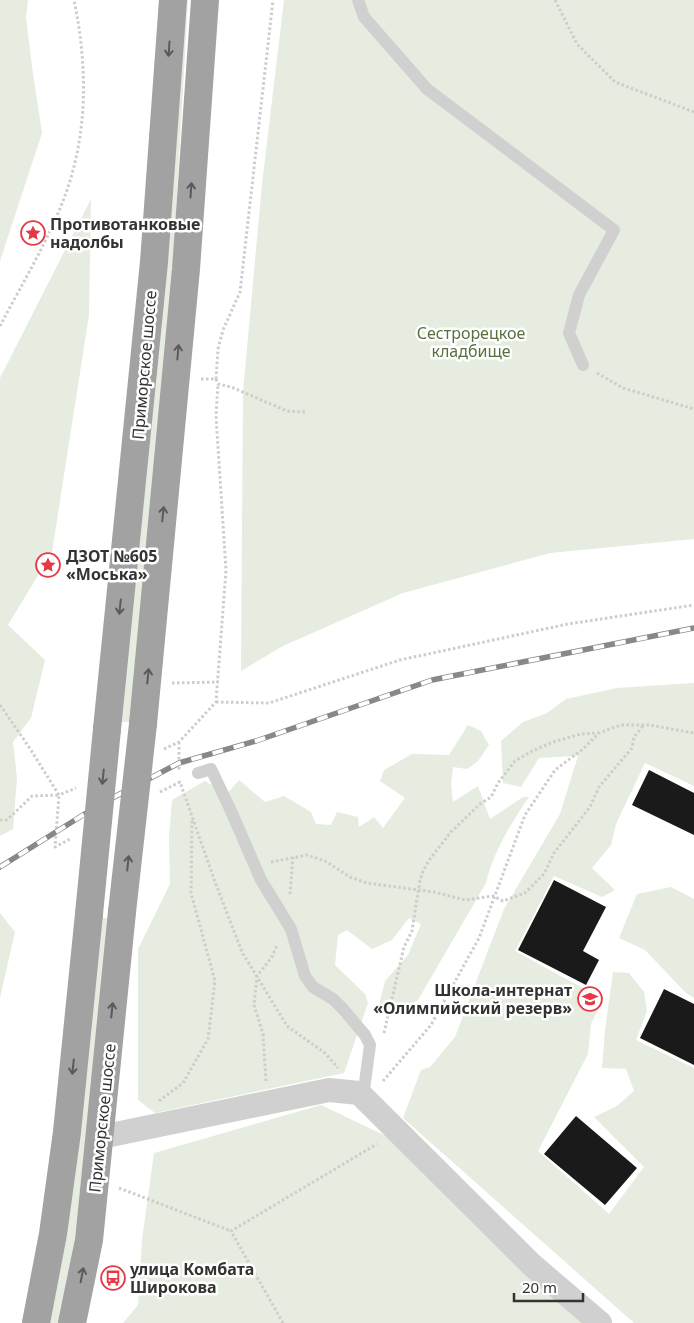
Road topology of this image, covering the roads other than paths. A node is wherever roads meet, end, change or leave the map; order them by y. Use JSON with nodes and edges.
{"nodes":[{"id":1,"x":173,"y":0,"type":"edge"},
{"id":2,"x":205,"y":0,"type":"edge"},
{"id":3,"x":358,"y":0,"type":"edge"},
{"id":4,"x":583,"y":365,"type":"road end"},
{"id":5,"x":198,"y":772,"type":"dead end"},
{"id":6,"x":361,"y":1095,"type":"junction"},
{"id":7,"x":100,"y":1137,"type":"junction"},
{"id":8,"x":36,"y":1323,"type":"edge"},
{"id":9,"x":72,"y":1323,"type":"edge"},
{"id":10,"x":600,"y":1323,"type":"edge"}],
"edges":[{"from":1,"to":8,"type":"highway","name":"Приморское шоссе","one_way":true,"bridge":true},
{"from":7,"to":2,"type":"highway","name":"Приморское шоссе","one_way":true,"bridge":true},
{"from":3,"to":4,"type":"lane"},
{"from":5,"to":6,"type":"lane"},
{"from":6,"to":7,"type":"street"},
{"from":6,"to":10,"type":"street"},
{"from":9,"to":7,"type":"highway","name":"Приморское шоссе","one_way":true}]}
